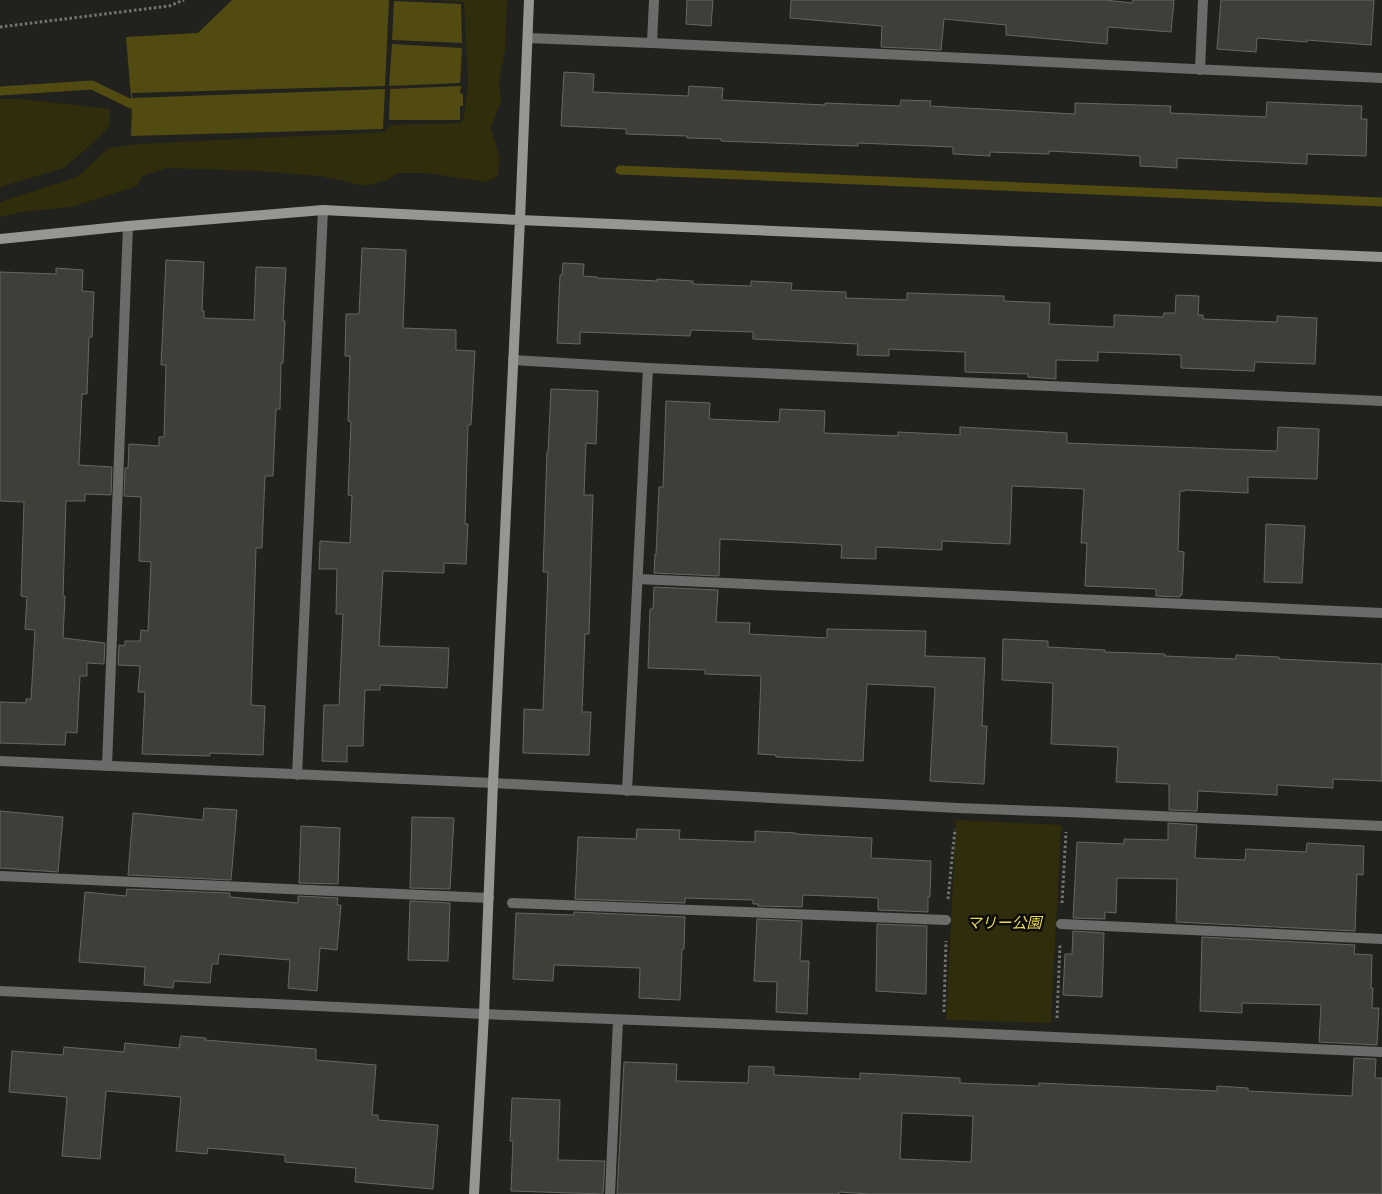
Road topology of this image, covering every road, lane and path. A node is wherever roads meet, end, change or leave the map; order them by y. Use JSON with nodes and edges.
{"nodes":[{"id":1,"x":184,"y":0,"type":"edge"},
{"id":2,"x":529,"y":0,"type":"edge"},
{"id":3,"x":654,"y":0,"type":"edge"},
{"id":4,"x":1203,"y":0,"type":"edge"},
{"id":5,"x":0,"y":27,"type":"edge"},
{"id":6,"x":528,"y":38,"type":"junction"},
{"id":7,"x":652,"y":43,"type":"junction"},
{"id":8,"x":1200,"y":70,"type":"junction"},
{"id":9,"x":1382,"y":78,"type":"edge"},
{"id":10,"x":323,"y":210,"type":"junction"},
{"id":11,"x":520,"y":220,"type":"junction"},
{"id":12,"x":128,"y":226,"type":"junction"},
{"id":13,"x":0,"y":239,"type":"edge"},
{"id":14,"x":1382,"y":257,"type":"edge"},
{"id":15,"x":513,"y":360,"type":"junction"},
{"id":16,"x":648,"y":368,"type":"junction"},
{"id":17,"x":1382,"y":401,"type":"edge"},
{"id":18,"x":638,"y":579,"type":"junction"},
{"id":19,"x":1382,"y":613,"type":"edge"},
{"id":20,"x":0,"y":761,"type":"edge"},
{"id":21,"x":106,"y":766,"type":"junction"},
{"id":22,"x":297,"y":776,"type":"junction"},
{"id":23,"x":493,"y":783,"type":"junction"},
{"id":24,"x":627,"y":791,"type":"junction"},
{"id":25,"x":1382,"y":826,"type":"edge"},
{"id":26,"x":0,"y":876,"type":"edge"},
{"id":27,"x":489,"y":898,"type":"junction"},
{"id":28,"x":512,"y":903,"type":"dead end"},
{"id":29,"x":946,"y":920,"type":"dead end"},
{"id":30,"x":1061,"y":924,"type":"dead end"},
{"id":31,"x":1382,"y":939,"type":"edge"},
{"id":32,"x":0,"y":991,"type":"edge"},
{"id":33,"x":484,"y":1014,"type":"junction"},
{"id":34,"x":618,"y":1020,"type":"junction"},
{"id":35,"x":1382,"y":1052,"type":"edge"},
{"id":36,"x":474,"y":1194,"type":"edge"},
{"id":37,"x":610,"y":1194,"type":"edge"}],
"edges":[{"from":1,"to":5,"type":"path"},
{"from":2,"to":6,"type":"street"},
{"from":3,"to":7,"type":"street"},
{"from":4,"to":8,"type":"street"},
{"from":6,"to":7,"type":"street"},
{"from":6,"to":11,"type":"street"},
{"from":7,"to":8,"type":"street"},
{"from":8,"to":9,"type":"street"},
{"from":10,"to":11,"type":"street"},
{"from":10,"to":12,"type":"street"},
{"from":10,"to":22,"type":"street"},
{"from":11,"to":14,"type":"street"},
{"from":11,"to":15,"type":"street"},
{"from":12,"to":13,"type":"street"},
{"from":12,"to":21,"type":"street"},
{"from":15,"to":16,"type":"street"},
{"from":15,"to":23,"type":"street"},
{"from":16,"to":17,"type":"street"},
{"from":16,"to":18,"type":"street"},
{"from":18,"to":19,"type":"street"},
{"from":18,"to":24,"type":"street"},
{"from":20,"to":21,"type":"street"},
{"from":21,"to":22,"type":"street"},
{"from":22,"to":23,"type":"street"},
{"from":23,"to":24,"type":"street"},
{"from":23,"to":27,"type":"street"},
{"from":24,"to":25,"type":"street"},
{"from":26,"to":27,"type":"street"},
{"from":27,"to":33,"type":"street"},
{"from":28,"to":29,"type":"street"},
{"from":30,"to":31,"type":"street"},
{"from":32,"to":33,"type":"street"},
{"from":33,"to":34,"type":"street"},
{"from":33,"to":36,"type":"street"},
{"from":34,"to":35,"type":"street"},
{"from":34,"to":37,"type":"street"}]}
